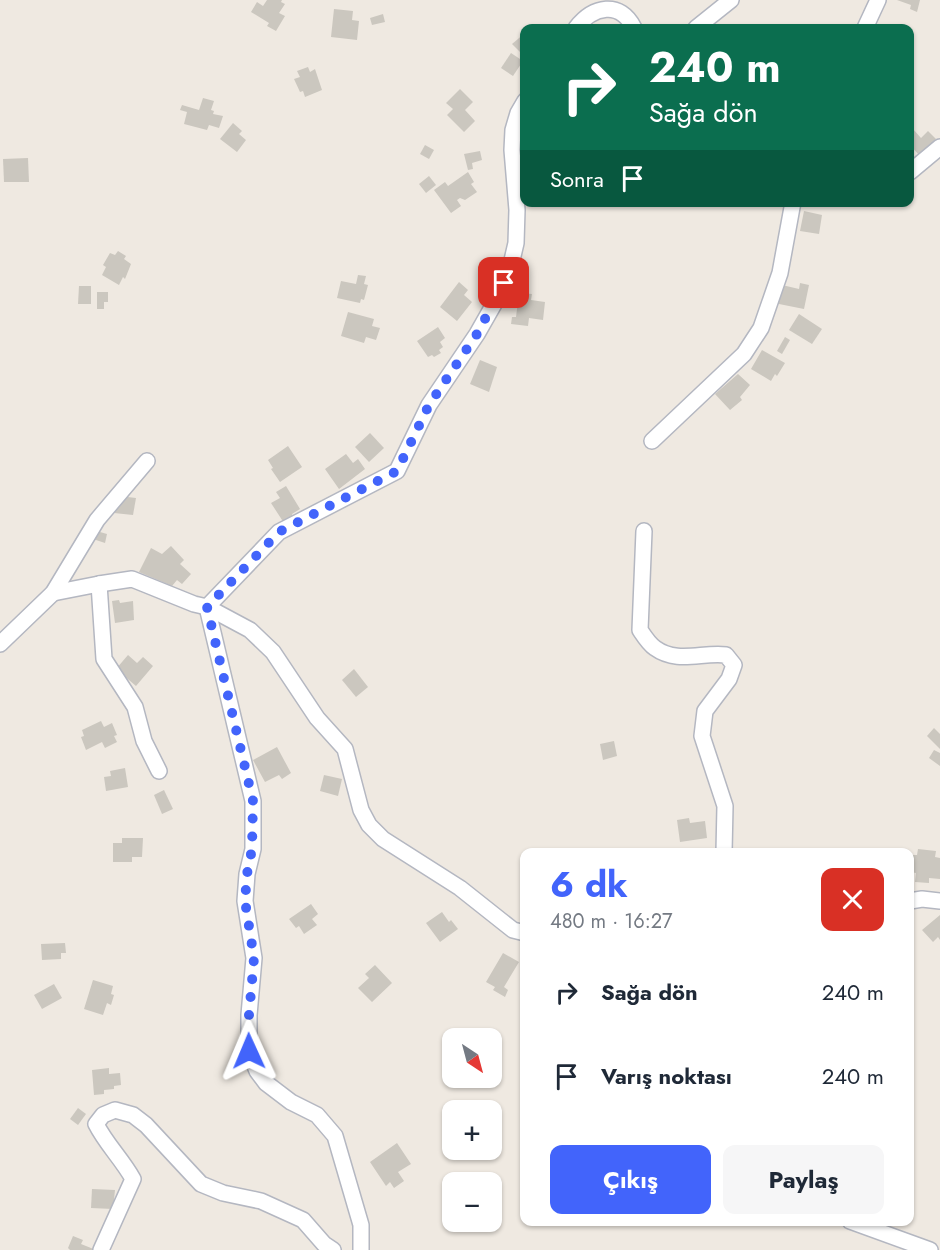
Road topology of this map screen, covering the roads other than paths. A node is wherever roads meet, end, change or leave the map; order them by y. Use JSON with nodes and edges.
{"nodes":[{"id":1,"x":730,"y":0,"type":"edge"},
{"id":2,"x":878,"y":0,"type":"edge"},
{"id":3,"x":580,"y":24,"type":"edge"},
{"id":4,"x":632,"y":24,"type":"edge"},
{"id":5,"x":701,"y":24,"type":"edge"},
{"id":6,"x":867,"y":24,"type":"edge"},
{"id":7,"x":520,"y":110,"type":"edge"},
{"id":8,"x":940,"y":147,"type":"edge"},
{"id":9,"x":914,"y":169,"type":"edge"},
{"id":10,"x":792,"y":207,"type":"edge"},
{"id":11,"x":652,"y":441,"type":"dead end"},
{"id":12,"x":147,"y":461,"type":"dead end"},
{"id":13,"x":644,"y":531,"type":"dead end"},
{"id":14,"x":99,"y":584,"type":"junction"},
{"id":15,"x":53,"y":593,"type":"junction"},
{"id":16,"x":207,"y":607,"type":"junction"},
{"id":17,"x":0,"y":644,"type":"edge"},
{"id":18,"x":159,"y":771,"type":"dead end"},
{"id":19,"x":724,"y":848,"type":"edge"},
{"id":20,"x":914,"y":901,"type":"edge"},
{"id":21,"x":940,"y":901,"type":"edge"},
{"id":22,"x":520,"y":932,"type":"edge"},
{"id":23,"x":864,"y":1226,"type":"edge"},
{"id":24,"x":100,"y":1250,"type":"edge"},
{"id":25,"x":333,"y":1250,"type":"edge"},
{"id":26,"x":361,"y":1250,"type":"edge"},
{"id":27,"x":930,"y":1250,"type":"edge"}],
"edges":[{"from":1,"to":5,"type":"street"},
{"from":2,"to":6,"type":"street"},
{"from":3,"to":4,"type":"street"},
{"from":7,"to":16,"type":"street"},
{"from":8,"to":9,"type":"street"},
{"from":10,"to":11,"type":"street"},
{"from":12,"to":15,"type":"street"},
{"from":13,"to":19,"type":"street"},
{"from":14,"to":15,"type":"street"},
{"from":14,"to":16,"type":"street"},
{"from":14,"to":18,"type":"street"},
{"from":15,"to":17,"type":"street"},
{"from":16,"to":22,"type":"street"},
{"from":16,"to":26,"type":"street"},
{"from":20,"to":21,"type":"street"},
{"from":23,"to":27,"type":"street"},
{"from":24,"to":25,"type":"street"}]}
